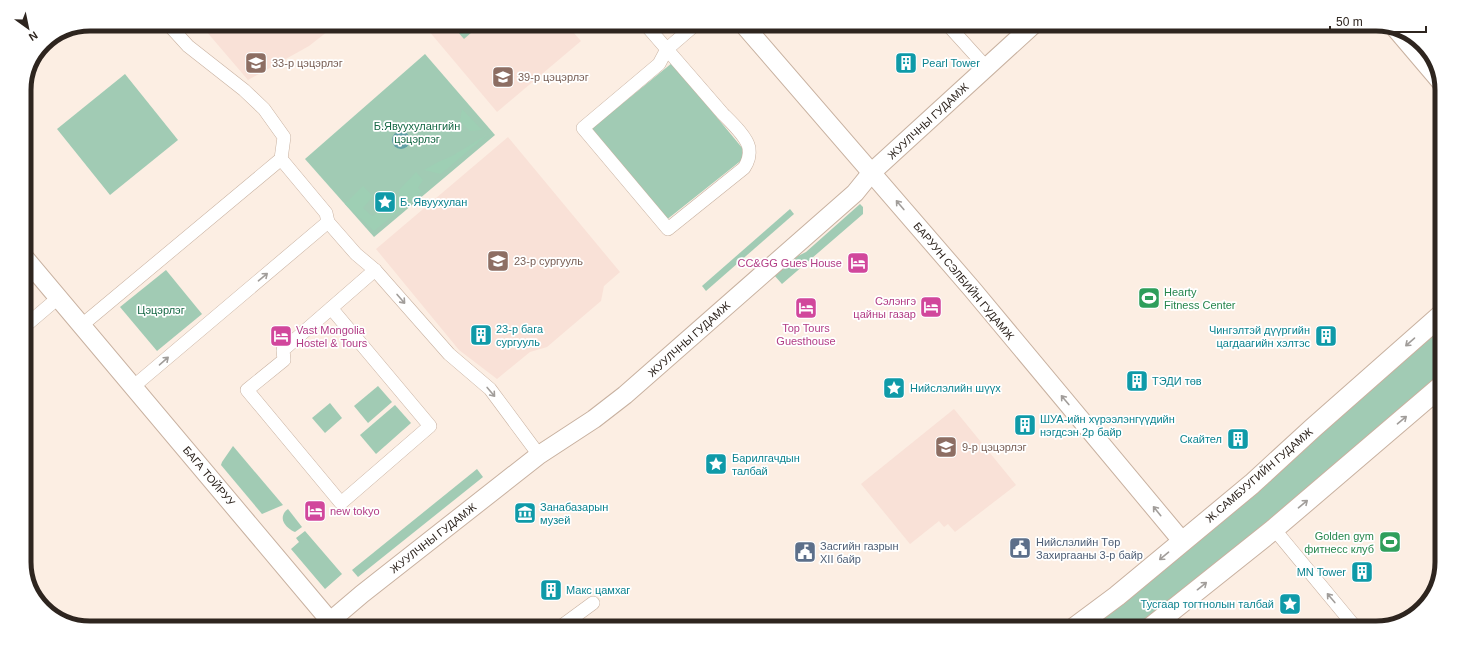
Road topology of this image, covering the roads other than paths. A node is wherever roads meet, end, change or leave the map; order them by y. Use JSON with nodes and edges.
{"nodes":[{"id":1,"x":174,"y":31,"type":"edge"},
{"id":2,"x":651,"y":31,"type":"edge"},
{"id":3,"x":688,"y":31,"type":"edge"},
{"id":4,"x":749,"y":31,"type":"edge"},
{"id":5,"x":953,"y":31,"type":"edge"},
{"id":6,"x":1026,"y":31,"type":"edge"},
{"id":7,"x":1402,"y":37,"type":"edge"},
{"id":8,"x":667,"y":49,"type":"junction"},
{"id":9,"x":986,"y":67,"type":"junction"},
{"id":10,"x":1433,"y":73,"type":"edge"},
{"id":11,"x":281,"y":159,"type":"junction"},
{"id":12,"x":872,"y":172,"type":"junction"},
{"id":13,"x":328,"y":222,"type":"junction"},
{"id":14,"x":31,"y":265,"type":"edge"},
{"id":15,"x":375,"y":270,"type":"junction"},
{"id":16,"x":58,"y":298,"type":"junction"},
{"id":17,"x":331,"y":308,"type":"junction"},
{"id":18,"x":31,"y":321,"type":"edge"},
{"id":19,"x":82,"y":325,"type":"junction"},
{"id":20,"x":1435,"y":325,"type":"edge"},
{"id":21,"x":134,"y":386,"type":"junction"},
{"id":22,"x":1435,"y":391,"type":"edge"},
{"id":23,"x":539,"y":455,"type":"junction"},
{"id":24,"x":1274,"y":529,"type":"junction"},
{"id":25,"x":1182,"y":540,"type":"junction"},
{"id":26,"x":593,"y":603,"type":"dead end"},
{"id":27,"x":326,"y":621,"type":"edge"},
{"id":28,"x":335,"y":621,"type":"edge"},
{"id":29,"x":569,"y":621,"type":"edge"},
{"id":30,"x":1083,"y":621,"type":"edge"},
{"id":31,"x":1160,"y":621,"type":"edge"},
{"id":32,"x":1350,"y":621,"type":"edge"}],
"edges":[{"from":1,"to":11,"type":"street"},
{"from":2,"to":8,"type":"street"},
{"from":3,"to":8,"type":"street"},
{"from":4,"to":12,"type":"main road","name":"БАРУУН СЭЛБИЙН ГУДАМЖ"},
{"from":5,"to":9,"type":"street"},
{"from":6,"to":9,"type":"main road","name":"ЖУУЛЧНЫ ГУДАМЖ"},
{"from":7,"to":10,"type":"main road"},
{"from":8,"to":8,"type":"street"},
{"from":9,"to":12,"type":"main road","name":"ЖУУЛЧНЫ ГУДАМЖ"},
{"from":11,"to":13,"type":"street"},
{"from":11,"to":19,"type":"street"},
{"from":12,"to":23,"type":"main road","name":"ЖУУЛЧНЫ ГУДАМЖ"},
{"from":25,"to":12,"type":"main road","name":"БАРУУН СЭЛБИЙН ГУДАМЖ","one_way":true},
{"from":13,"to":15,"type":"street"},
{"from":21,"to":13,"type":"street","one_way":true},
{"from":14,"to":16,"type":"main road"},
{"from":15,"to":17,"type":"street"},
{"from":15,"to":23,"type":"street","one_way":true},
{"from":16,"to":18,"type":"street"},
{"from":16,"to":19,"type":"main road"},
{"from":17,"to":17,"type":"street"},
{"from":19,"to":21,"type":"main road","name":"БАГА ТОЙРУУ"},
{"from":20,"to":25,"type":"main road","name":"Ж.САМБУУГИЙН ГУДАМЖ","one_way":true},
{"from":21,"to":27,"type":"main road","name":"БАГА ТОЙРУУ"},
{"from":24,"to":22,"type":"main road","one_way":true},
{"from":23,"to":28,"type":"main road","name":"ЖУУЛЧНЫ ГУДАМЖ"},
{"from":31,"to":24,"type":"main road","one_way":true},
{"from":32,"to":24,"type":"street","one_way":true},
{"from":25,"to":30,"type":"main road","name":"Ж.САМБУУГИЙН ГУДАМЖ","one_way":true},
{"from":26,"to":29,"type":"street"}]}
